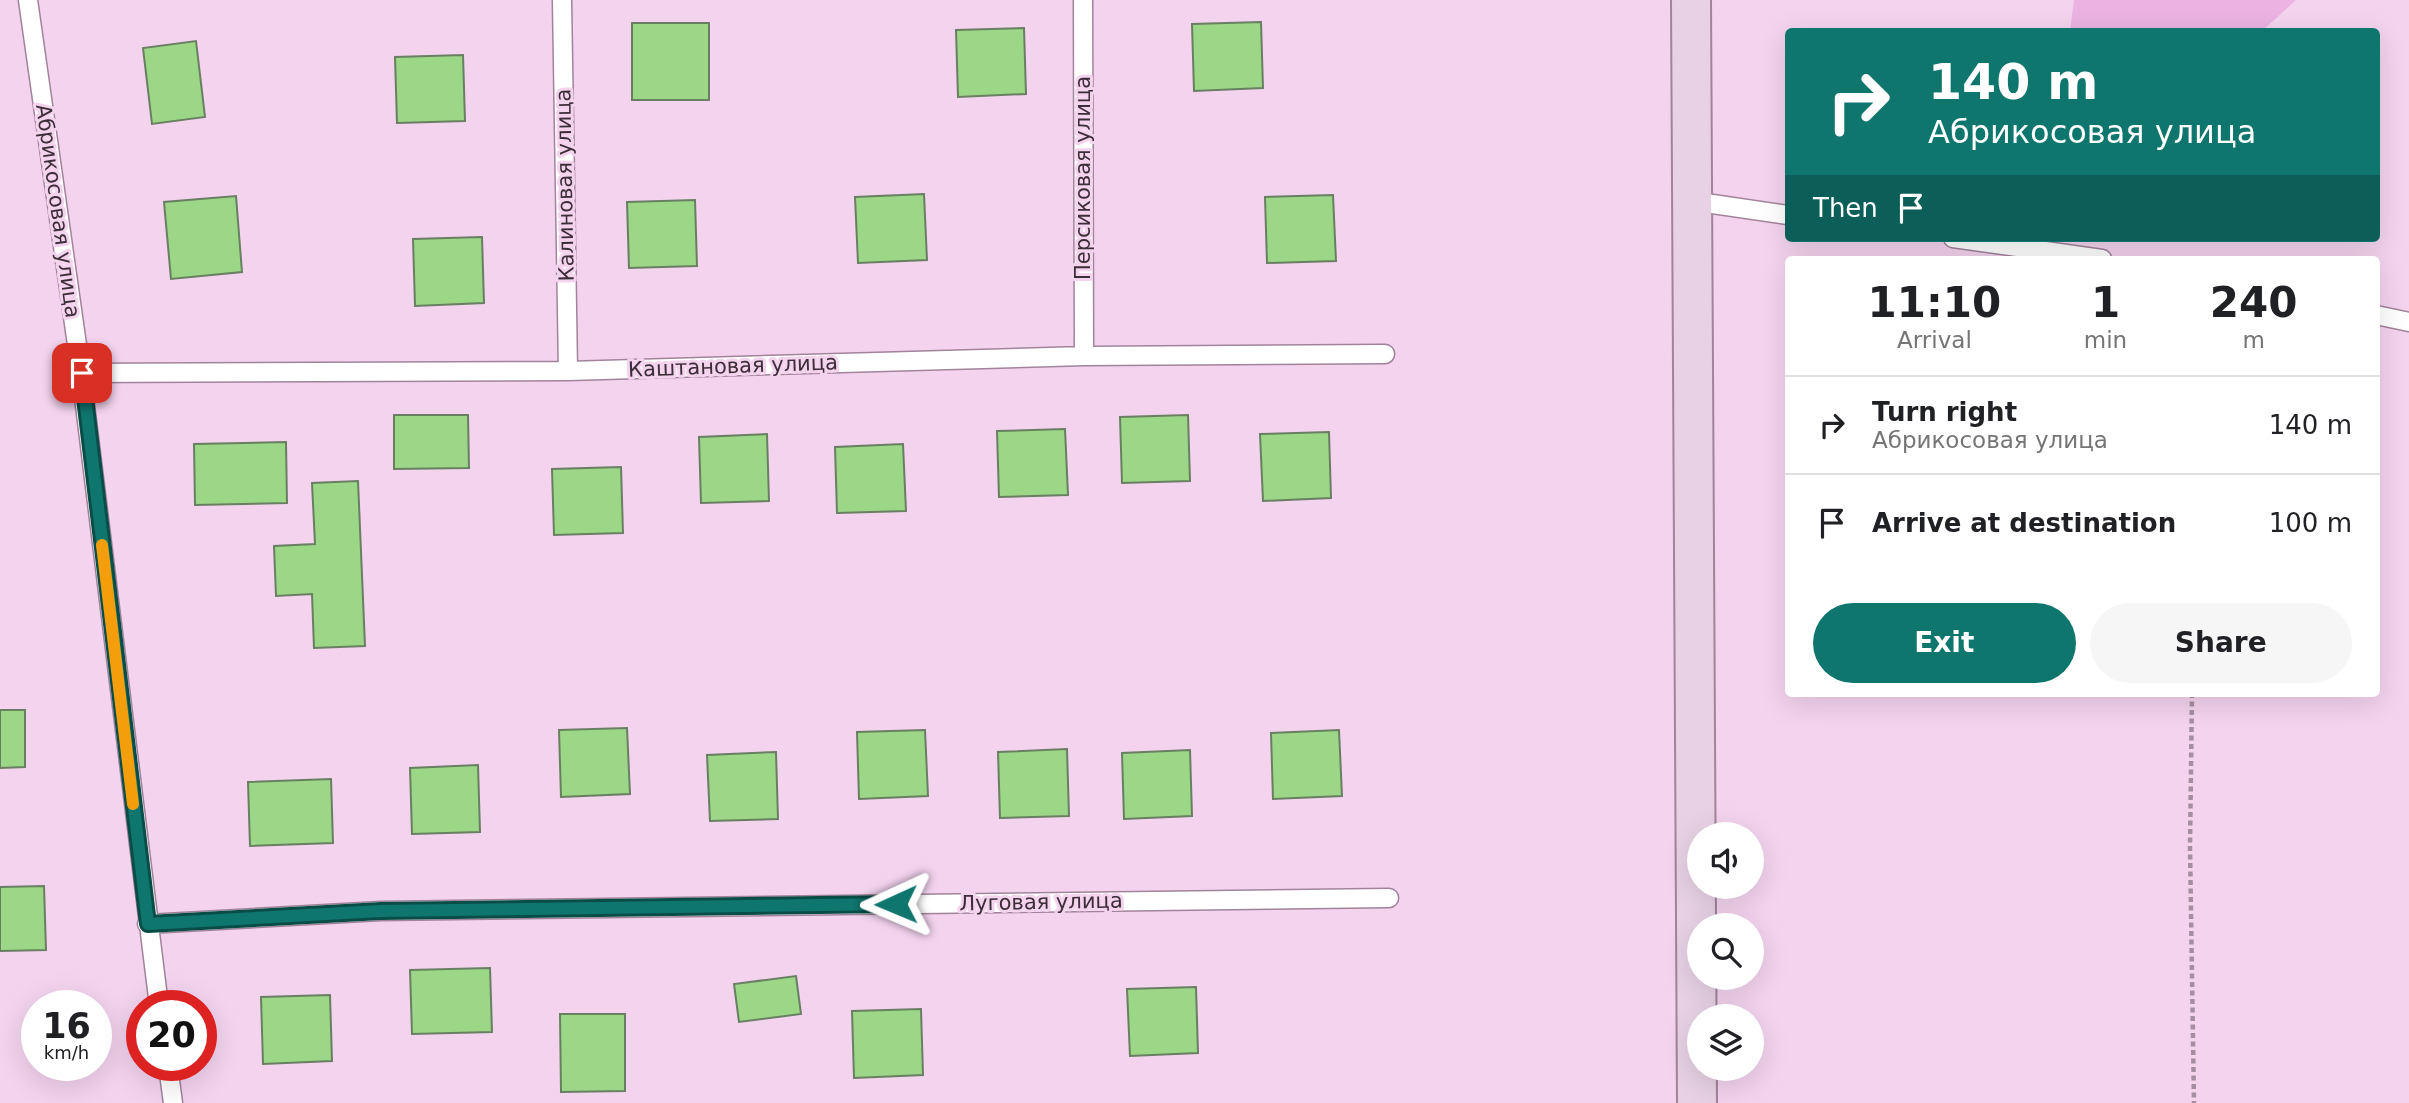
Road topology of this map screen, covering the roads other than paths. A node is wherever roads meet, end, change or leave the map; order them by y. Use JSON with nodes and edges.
{"nodes":[{"id":1,"x":28,"y":0,"type":"edge"},
{"id":2,"x":562,"y":0,"type":"edge"},
{"id":3,"x":1083,"y":0,"type":"edge"},
{"id":4,"x":1691,"y":0,"type":"edge"},
{"id":5,"x":1692,"y":201,"type":"junction"},
{"id":6,"x":1785,"y":215,"type":"edge"},
{"id":7,"x":1981,"y":242,"type":"edge"},
{"id":8,"x":2081,"y":256,"type":"edge"},
{"id":9,"x":2380,"y":316,"type":"edge"},
{"id":10,"x":2409,"y":322,"type":"edge"},
{"id":11,"x":1385,"y":354,"type":"dead end"},
{"id":12,"x":1084,"y":356,"type":"junction"},
{"id":13,"x":568,"y":371,"type":"junction"},
{"id":14,"x":82,"y":373,"type":"junction"},
{"id":15,"x":1389,"y":898,"type":"dead end"},
{"id":16,"x":148,"y":924,"type":"junction"},
{"id":17,"x":157,"y":990,"type":"edge"},
{"id":18,"x":170,"y":1081,"type":"edge"},
{"id":19,"x":173,"y":1103,"type":"edge"},
{"id":20,"x":1697,"y":1103,"type":"edge"}],
"edges":[{"from":1,"to":14,"type":"lane","name":"Абрикосовая улица"},
{"from":2,"to":13,"type":"lane","name":"Калиновая улица"},
{"from":3,"to":12,"type":"lane","name":"Персиковая улица"},
{"from":4,"to":5,"type":"main road"},
{"from":5,"to":6,"type":"lane"},
{"from":5,"to":20,"type":"main road"},
{"from":7,"to":8,"type":"lane"},
{"from":9,"to":10,"type":"lane"},
{"from":11,"to":12,"type":"lane","name":"Каштановая улица"},
{"from":12,"to":13,"type":"lane","name":"Каштановая улица"},
{"from":13,"to":14,"type":"lane","name":"Каштановая улица"},
{"from":14,"to":16,"type":"lane","name":"Абрикосовая улица"},
{"from":15,"to":16,"type":"lane","name":"Луговая улица"},
{"from":16,"to":17,"type":"lane","name":"Абрикосовая улица"},
{"from":18,"to":19,"type":"lane"}]}
